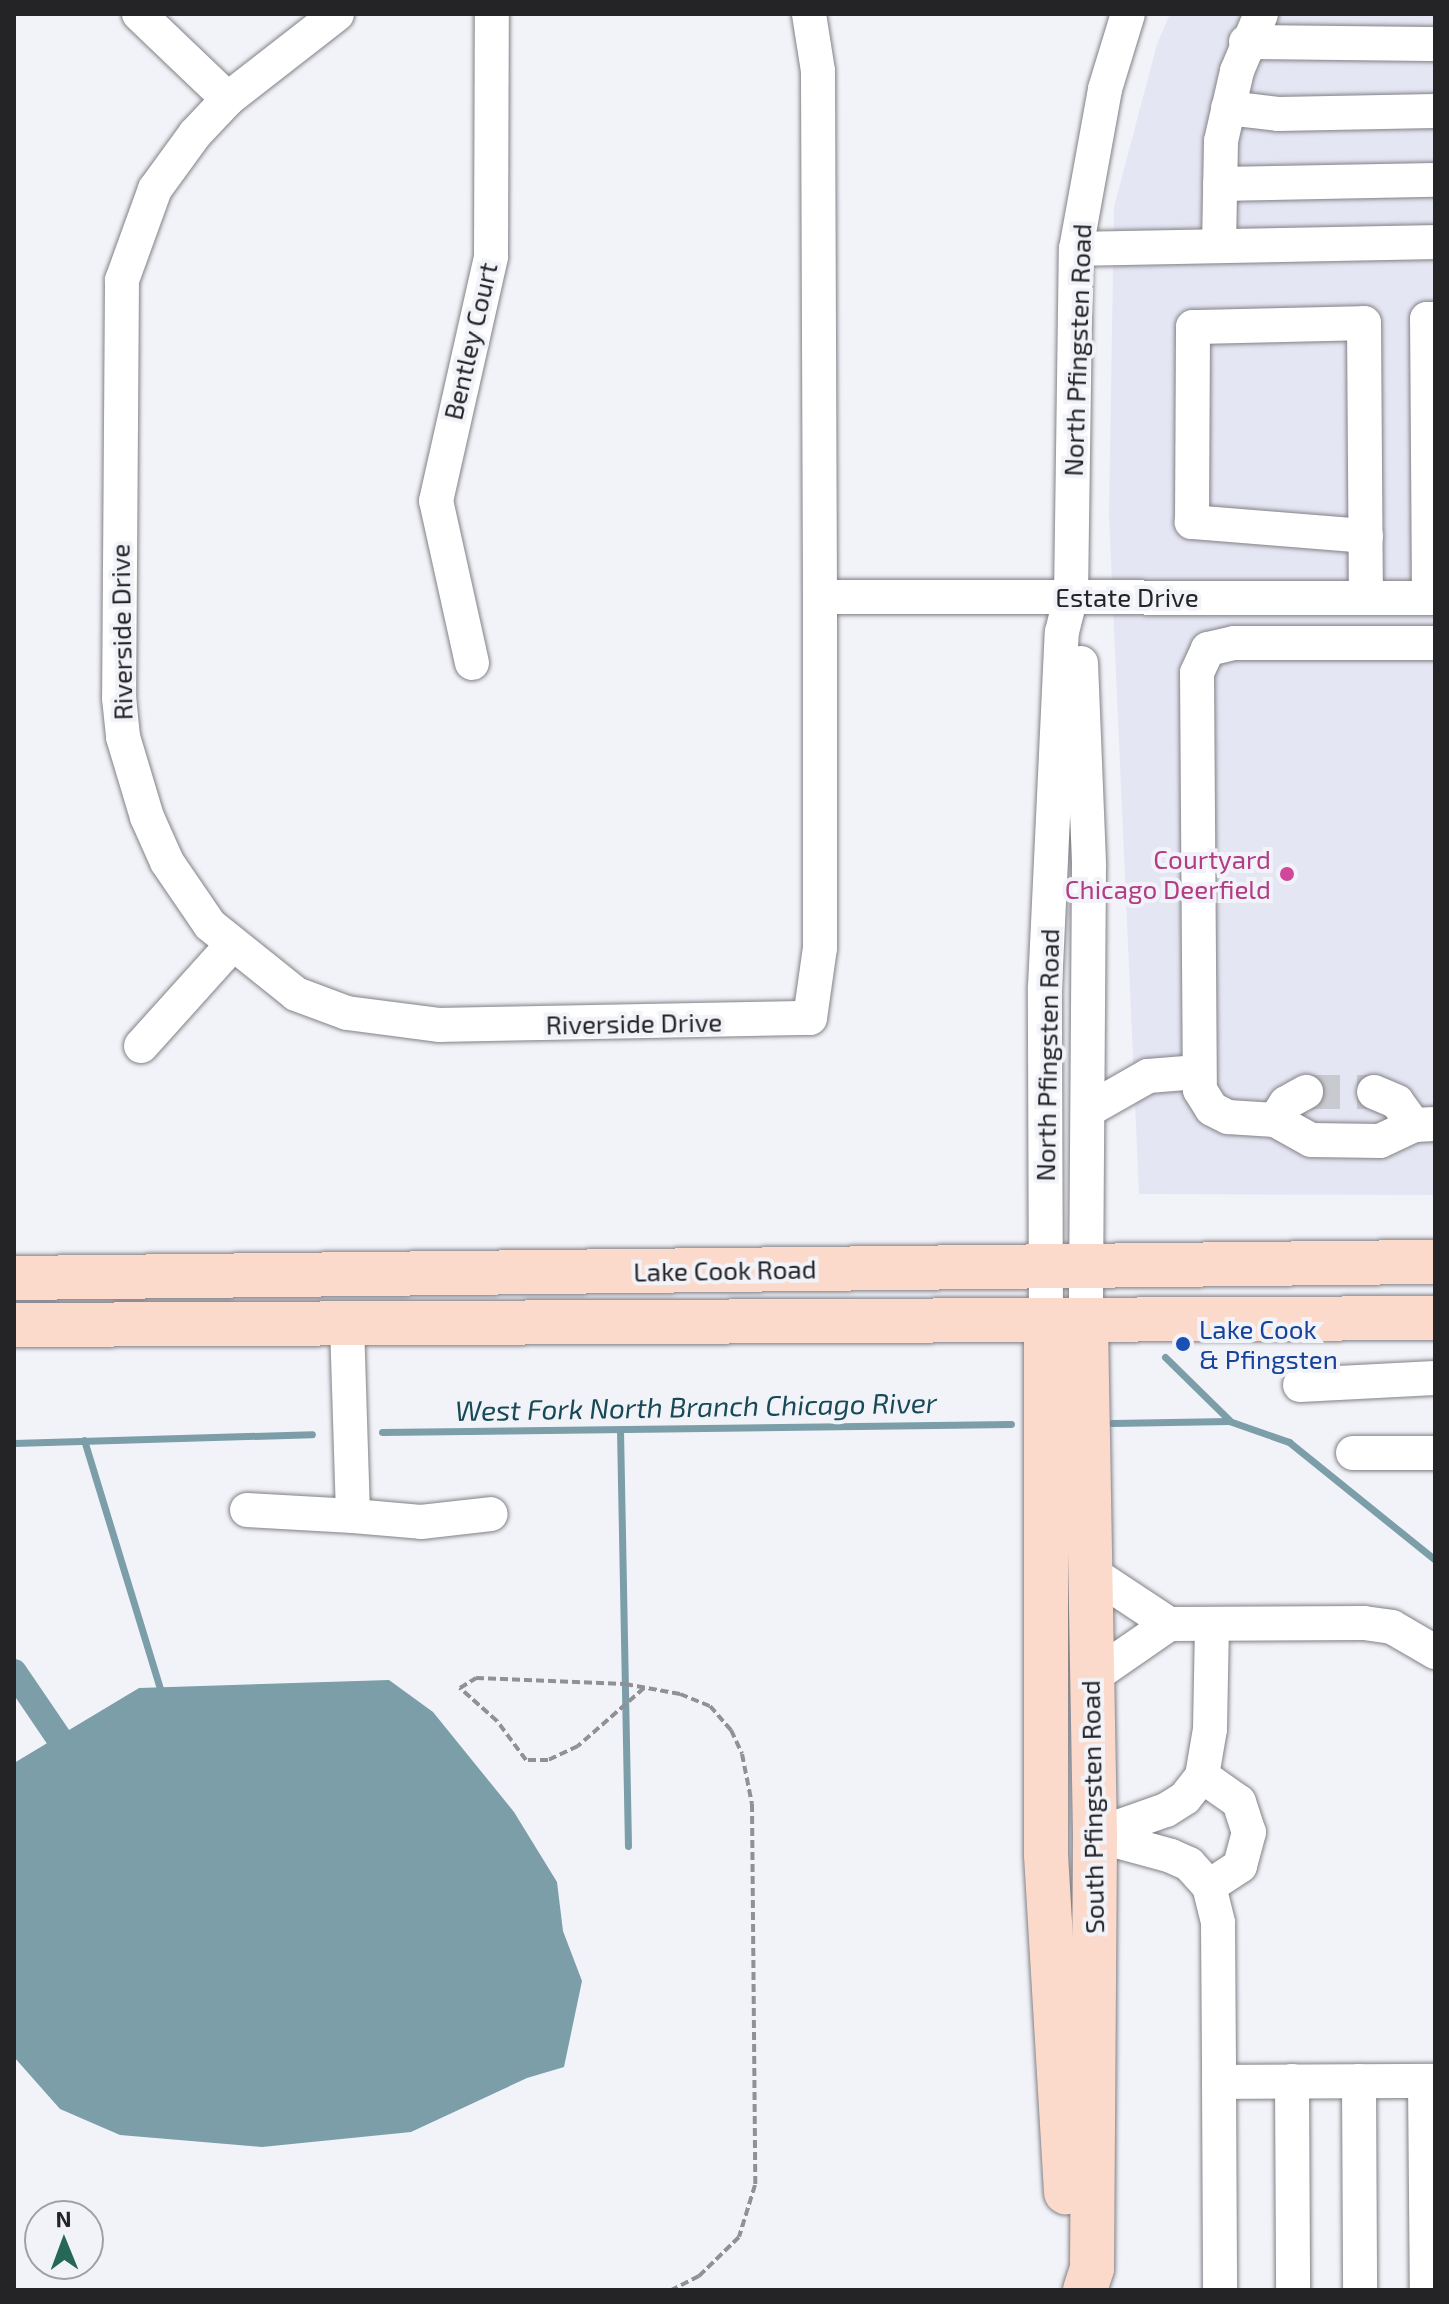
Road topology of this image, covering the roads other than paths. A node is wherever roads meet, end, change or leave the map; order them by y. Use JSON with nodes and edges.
{"nodes":[{"id":1,"x":139,"y":14,"type":"edge"},
{"id":2,"x":337,"y":14,"type":"edge"},
{"id":3,"x":492,"y":14,"type":"edge"},
{"id":4,"x":809,"y":14,"type":"edge"},
{"id":5,"x":1128,"y":14,"type":"edge"},
{"id":6,"x":1254,"y":28,"type":"edge"},
{"id":7,"x":1435,"y":44,"type":"edge"},
{"id":8,"x":228,"y":99,"type":"junction"},
{"id":9,"x":1228,"y":108,"type":"junction"},
{"id":10,"x":1435,"y":111,"type":"edge"},
{"id":11,"x":1435,"y":180,"type":"edge"},
{"id":12,"x":1220,"y":184,"type":"junction"},
{"id":13,"x":1435,"y":242,"type":"edge"},
{"id":14,"x":1219,"y":246,"type":"junction"},
{"id":15,"x":1076,"y":249,"type":"junction"},
{"id":16,"x":1435,"y":319,"type":"edge"},
{"id":17,"x":1432,"y":531,"type":"edge"},
{"id":18,"x":1366,"y":536,"type":"junction"},
{"id":19,"x":1071,"y":596,"type":"junction"},
{"id":20,"x":820,"y":597,"type":"junction"},
{"id":21,"x":1366,"y":598,"type":"junction"},
{"id":22,"x":1432,"y":598,"type":"edge"},
{"id":23,"x":1435,"y":643,"type":"edge"},
{"id":24,"x":472,"y":663,"type":"dead end"},
{"id":25,"x":231,"y":946,"type":"junction"},
{"id":26,"x":141,"y":1046,"type":"dead end"},
{"id":27,"x":1198,"y":1072,"type":"junction"},
{"id":28,"x":1306,"y":1092,"type":"tunnel mouth"},
{"id":29,"x":1374,"y":1092,"type":"tunnel mouth"},
{"id":30,"x":1090,"y":1109,"type":"junction"},
{"id":31,"x":1275,"y":1120,"type":"junction"},
{"id":32,"x":1424,"y":1124,"type":"edge"},
{"id":33,"x":1435,"y":1262,"type":"edge"},
{"id":34,"x":1066,"y":1267,"type":"junction"},
{"id":35,"x":14,"y":1278,"type":"edge"},
{"id":36,"x":1435,"y":1318,"type":"edge"},
{"id":37,"x":1066,"y":1323,"type":"junction"},
{"id":38,"x":347,"y":1324,"type":"junction"},
{"id":39,"x":14,"y":1325,"type":"edge"},
{"id":40,"x":1435,"y":1378,"type":"edge"},
{"id":41,"x":1300,"y":1385,"type":"dead end"},
{"id":42,"x":1353,"y":1453,"type":"dead end"},
{"id":43,"x":1435,"y":1453,"type":"edge"},
{"id":44,"x":1067,"y":1477,"type":"junction"},
{"id":45,"x":247,"y":1510,"type":"dead end"},
{"id":46,"x":491,"y":1514,"type":"dead end"},
{"id":47,"x":353,"y":1516,"type":"junction"},
{"id":48,"x":1089,"y":1571,"type":"junction"},
{"id":49,"x":1169,"y":1624,"type":"junction"},
{"id":50,"x":1212,"y":1626,"type":"junction"},
{"id":51,"x":1435,"y":1652,"type":"edge"},
{"id":52,"x":1091,"y":1678,"type":"junction"},
{"id":53,"x":1202,"y":1776,"type":"junction"},
{"id":54,"x":1095,"y":1835,"type":"junction"},
{"id":55,"x":1209,"y":1886,"type":"junction"},
{"id":56,"x":1292,"y":2081,"type":"junction"},
{"id":57,"x":1359,"y":2081,"type":"junction"},
{"id":58,"x":1430,"y":2081,"type":"edge"},
{"id":59,"x":1219,"y":2082,"type":"junction"},
{"id":60,"x":1076,"y":2290,"type":"edge"},
{"id":61,"x":1085,"y":2290,"type":"edge"},
{"id":62,"x":1220,"y":2290,"type":"edge"},
{"id":63,"x":1293,"y":2290,"type":"edge"},
{"id":64,"x":1360,"y":2290,"type":"edge"},
{"id":65,"x":1427,"y":2290,"type":"edge"}],
"edges":[{"from":1,"to":8,"type":"street"},
{"from":2,"to":8,"type":"street","name":"Riverside Drive"},
{"from":3,"to":24,"type":"street","name":"Bentley Court"},
{"from":4,"to":20,"type":"street"},
{"from":5,"to":15,"type":"street","name":"North Pfingsten Road"},
{"from":6,"to":7,"type":"street"},
{"from":6,"to":9,"type":"street"},
{"from":8,"to":25,"type":"street","name":"Riverside Drive"},
{"from":9,"to":10,"type":"street"},
{"from":9,"to":12,"type":"street"},
{"from":11,"to":12,"type":"street"},
{"from":12,"to":14,"type":"street"},
{"from":13,"to":14,"type":"street"},
{"from":14,"to":15,"type":"street"},
{"from":15,"to":19,"type":"street","name":"North Pfingsten Road"},
{"from":16,"to":17,"type":"street"},
{"from":17,"to":22,"type":"street"},
{"from":18,"to":18,"type":"street"},
{"from":18,"to":21,"type":"street"},
{"from":19,"to":20,"type":"street","name":"Estate Drive"},
{"from":19,"to":21,"type":"street","name":"Estate Drive"},
{"from":19,"to":30,"type":"street","name":"North Pfingsten Road"},
{"from":19,"to":34,"type":"street","name":"North Pfingsten Road"},
{"from":20,"to":25,"type":"street","name":"Riverside Drive"},
{"from":21,"to":22,"type":"street","name":"Estate Drive"},
{"from":23,"to":27,"type":"street"},
{"from":25,"to":26,"type":"street"},
{"from":27,"to":30,"type":"street"},
{"from":27,"to":31,"type":"street"},
{"from":28,"to":31,"type":"street"},
{"from":29,"to":32,"type":"street"},
{"from":30,"to":34,"type":"street","name":"North Pfingsten Road"},
{"from":31,"to":32,"type":"street"},
{"from":33,"to":34,"type":"main road","name":"Lake Cook Road"},
{"from":34,"to":35,"type":"main road","name":"Lake Cook Road"},
{"from":34,"to":37,"type":"street","name":"North Pfingsten Road"},
{"from":36,"to":37,"type":"main road","name":"Lake Cook Road"},
{"from":37,"to":38,"type":"main road","name":"Lake Cook Road"},
{"from":37,"to":44,"type":"main road","name":"South Pfingsten Road"},
{"from":38,"to":39,"type":"main road","name":"Lake Cook Road"},
{"from":38,"to":47,"type":"street"},
{"from":40,"to":41,"type":"street"},
{"from":42,"to":43,"type":"street"},
{"from":44,"to":48,"type":"main road","name":"South Pfingsten Road"},
{"from":44,"to":60,"type":"main road","name":"South Pfingsten Road"},
{"from":45,"to":47,"type":"street"},
{"from":46,"to":47,"type":"street"},
{"from":48,"to":49,"type":"street"},
{"from":48,"to":52,"type":"main road","name":"South Pfingsten Road"},
{"from":49,"to":50,"type":"street"},
{"from":49,"to":52,"type":"street"},
{"from":50,"to":51,"type":"street"},
{"from":50,"to":53,"type":"street"},
{"from":52,"to":54,"type":"main road","name":"South Pfingsten Road"},
{"from":53,"to":54,"type":"street"},
{"from":53,"to":55,"type":"street"},
{"from":54,"to":55,"type":"street"},
{"from":54,"to":61,"type":"main road","name":"South Pfingsten Road"},
{"from":55,"to":59,"type":"street"},
{"from":56,"to":57,"type":"street"},
{"from":56,"to":59,"type":"street"},
{"from":56,"to":63,"type":"street"},
{"from":57,"to":58,"type":"street"},
{"from":57,"to":64,"type":"street"},
{"from":58,"to":65,"type":"street"},
{"from":59,"to":62,"type":"street"}]}
